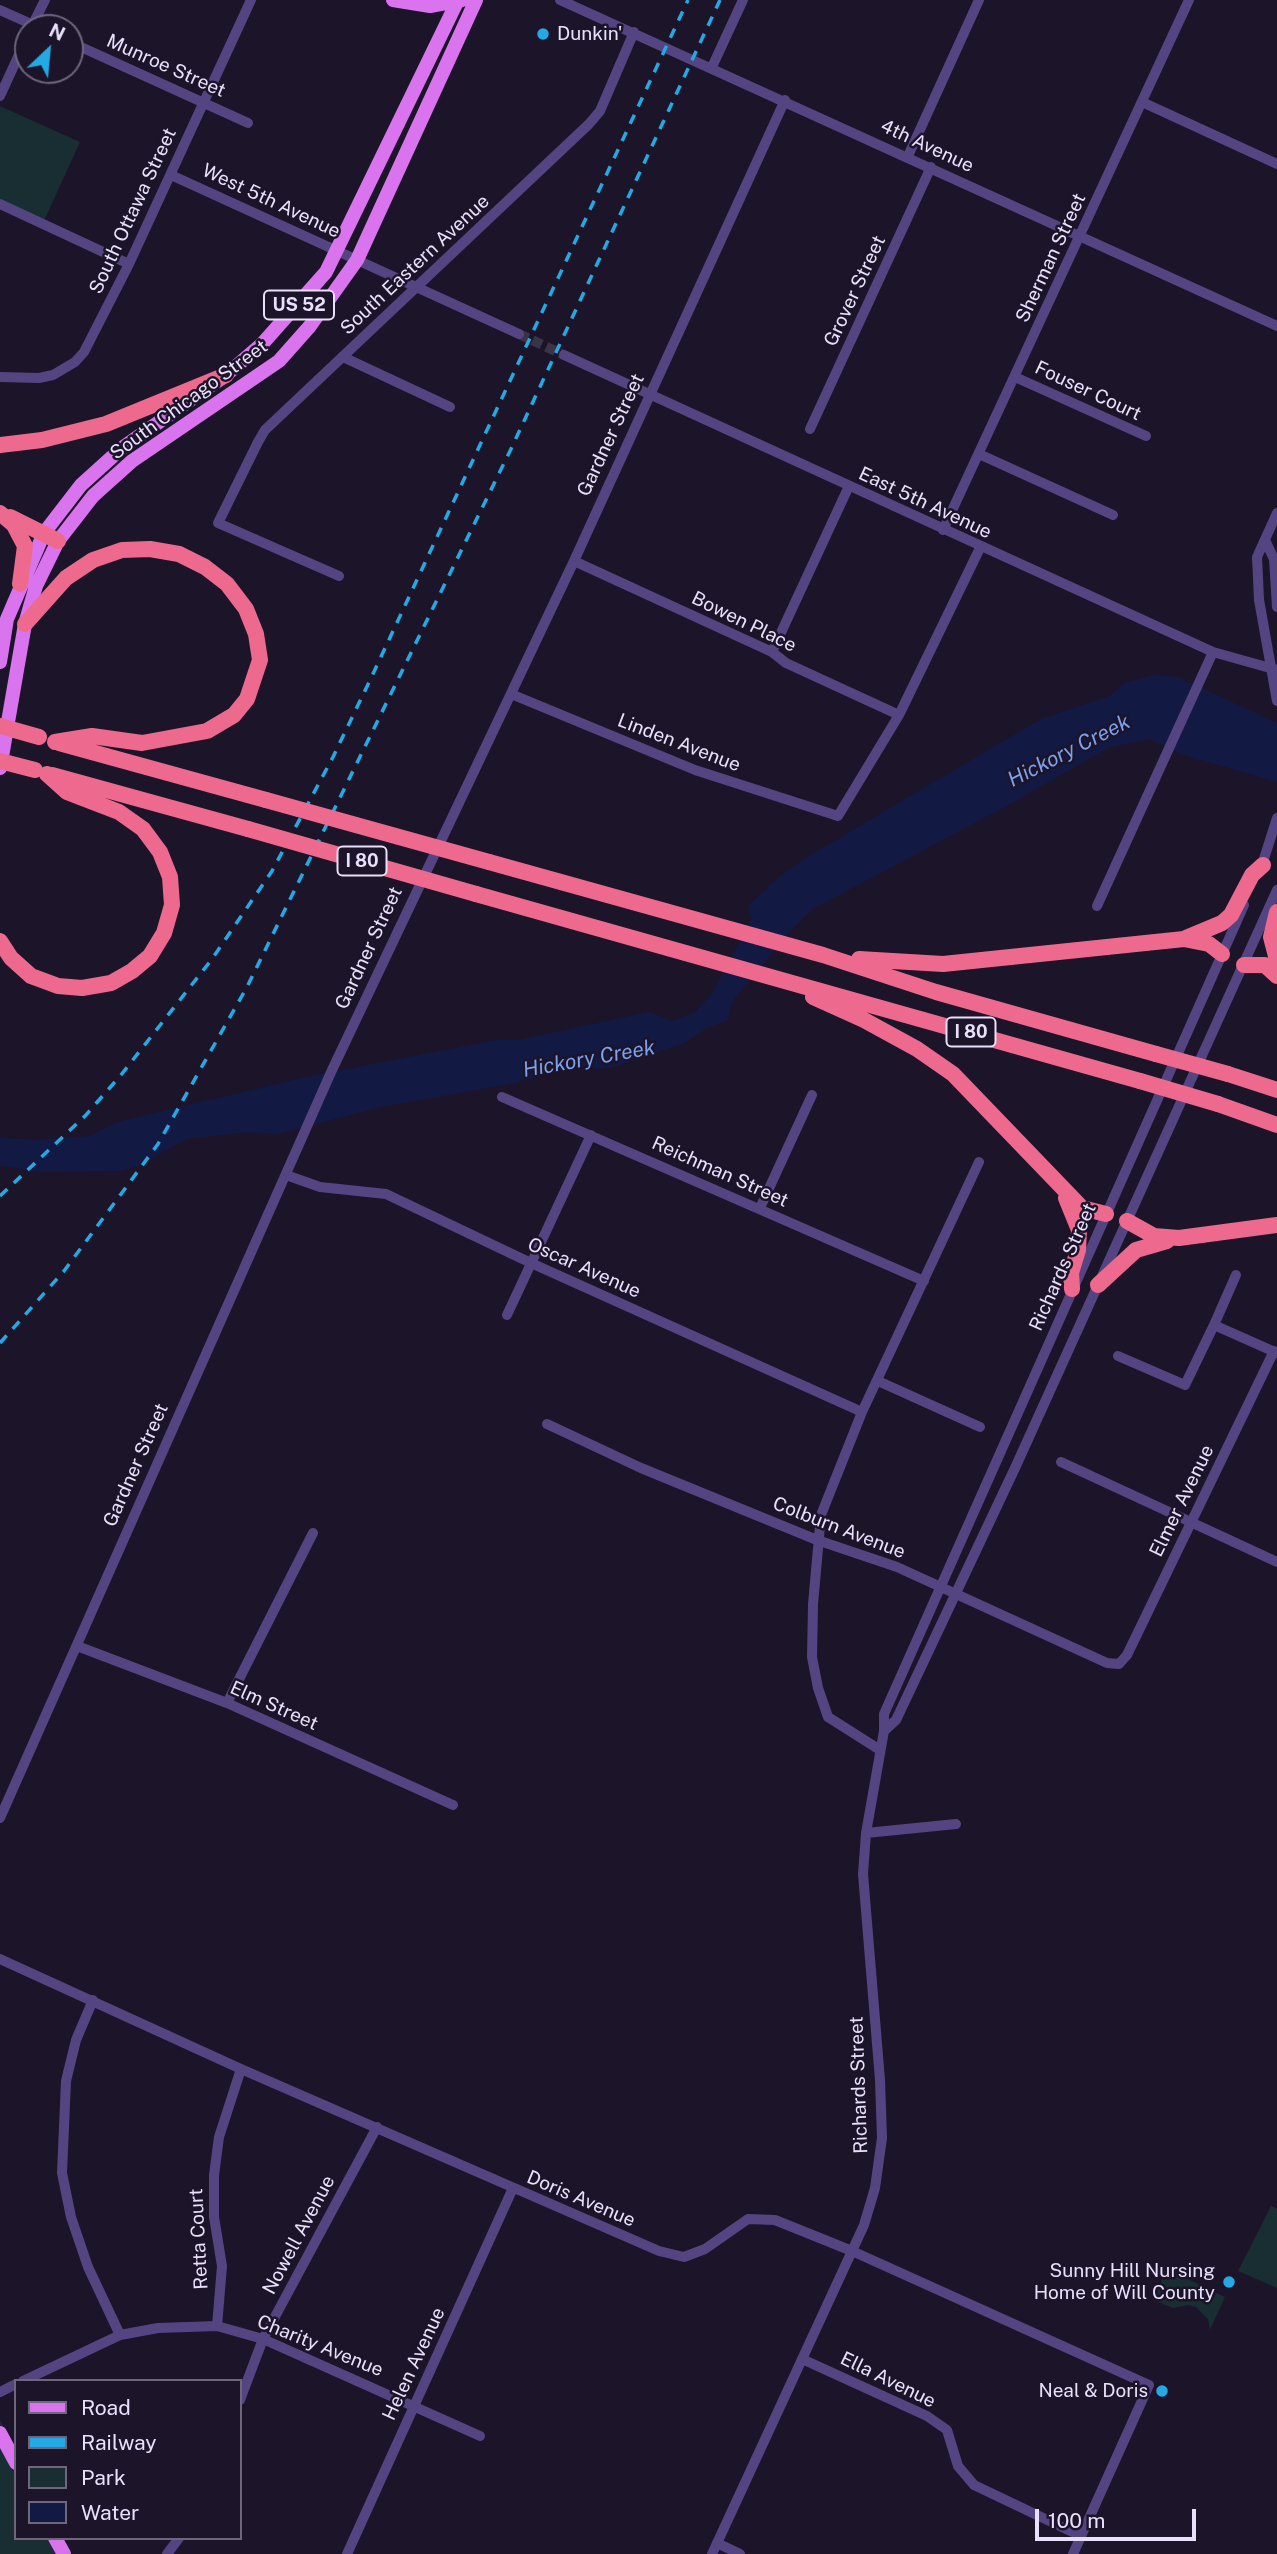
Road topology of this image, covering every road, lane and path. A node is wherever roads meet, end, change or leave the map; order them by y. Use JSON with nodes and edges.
{"nodes":[{"id":1,"x":251,"y":0,"type":"edge"},
{"id":2,"x":393,"y":0,"type":"edge"},
{"id":3,"x":459,"y":0,"type":"edge"},
{"id":4,"x":476,"y":0,"type":"edge"},
{"id":5,"x":560,"y":0,"type":"edge"},
{"id":6,"x":743,"y":0,"type":"edge"},
{"id":7,"x":979,"y":0,"type":"edge"},
{"id":8,"x":1189,"y":0,"type":"edge"},
{"id":9,"x":634,"y":32,"type":"junction"},
{"id":10,"x":84,"y":48,"type":"edge"},
{"id":11,"x":712,"y":67,"type":"junction"},
{"id":12,"x":14,"y":68,"type":"edge"},
{"id":13,"x":0,"y":96,"type":"edge"},
{"id":14,"x":785,"y":100,"type":"junction"},
{"id":15,"x":1142,"y":102,"type":"junction"},
{"id":16,"x":204,"y":103,"type":"junction"},
{"id":17,"x":248,"y":123,"type":"dead end"},
{"id":18,"x":908,"y":156,"type":"junction"},
{"id":19,"x":1277,"y":164,"type":"edge"},
{"id":20,"x":931,"y":167,"type":"junction"},
{"id":21,"x":171,"y":175,"type":"junction"},
{"id":22,"x":0,"y":204,"type":"edge"},
{"id":23,"x":1082,"y":236,"type":"junction"},
{"id":24,"x":339,"y":251,"type":"junction"},
{"id":25,"x":357,"y":260,"type":"junction"},
{"id":26,"x":129,"y":264,"type":"junction"},
{"id":27,"x":417,"y":288,"type":"junction"},
{"id":28,"x":1277,"y":326,"type":"edge"},
{"id":29,"x":519,"y":334,"type":"tunnel mouth"},
{"id":30,"x":564,"y":355,"type":"tunnel mouth"},
{"id":31,"x":343,"y":357,"type":"junction"},
{"id":32,"x":226,"y":374,"type":"junction"},
{"id":33,"x":0,"y":377,"type":"edge"},
{"id":34,"x":1015,"y":377,"type":"junction"},
{"id":35,"x":651,"y":394,"type":"junction"},
{"id":36,"x":450,"y":407,"type":"dead end"},
{"id":37,"x":810,"y":429,"type":"dead end"},
{"id":38,"x":1146,"y":436,"type":"dead end"},
{"id":39,"x":0,"y":445,"type":"edge"},
{"id":40,"x":979,"y":454,"type":"junction"},
{"id":41,"x":849,"y":486,"type":"junction"},
{"id":42,"x":0,"y":512,"type":"edge"},
{"id":43,"x":1277,"y":513,"type":"edge"},
{"id":44,"x":1113,"y":515,"type":"dead end"},
{"id":45,"x":943,"y":530,"type":"junction"},
{"id":46,"x":51,"y":537,"type":"junction"},
{"id":47,"x":1265,"y":540,"type":"junction"},
{"id":48,"x":980,"y":548,"type":"junction"},
{"id":49,"x":574,"y":561,"type":"junction"},
{"id":50,"x":339,"y":576,"type":"dead end"},
{"id":51,"x":20,"y":584,"type":"junction"},
{"id":52,"x":1277,"y":607,"type":"edge"},
{"id":53,"x":25,"y":624,"type":"junction"},
{"id":54,"x":772,"y":652,"type":"junction"},
{"id":55,"x":1213,"y":652,"type":"junction"},
{"id":56,"x":0,"y":662,"type":"edge"},
{"id":57,"x":1274,"y":670,"type":"edge"},
{"id":58,"x":511,"y":694,"type":"junction"},
{"id":59,"x":1277,"y":701,"type":"edge"},
{"id":60,"x":899,"y":715,"type":"junction"},
{"id":61,"x":0,"y":726,"type":"edge"},
{"id":62,"x":55,"y":742,"type":"junction"},
{"id":63,"x":0,"y":761,"type":"edge"},
{"id":64,"x":0,"y":768,"type":"edge"},
{"id":65,"x":41,"y":772,"type":"junction"},
{"id":66,"x":1277,"y":818,"type":"edge"},
{"id":67,"x":1263,"y":865,"type":"junction"},
{"id":68,"x":1277,"y":890,"type":"edge"},
{"id":69,"x":1097,"y":906,"type":"dead end"},
{"id":70,"x":1277,"y":912,"type":"edge"},
{"id":71,"x":1184,"y":939,"type":"junction"},
{"id":72,"x":0,"y":941,"type":"edge"},
{"id":73,"x":1222,"y":954,"type":"junction"},
{"id":74,"x":823,"y":955,"type":"junction"},
{"id":75,"x":1277,"y":960,"type":"edge"},
{"id":76,"x":1244,"y":965,"type":"junction"},
{"id":77,"x":1277,"y":976,"type":"edge"},
{"id":78,"x":800,"y":987,"type":"junction"},
{"id":79,"x":1277,"y":1090,"type":"edge"},
{"id":80,"x":812,"y":1096,"type":"dead end"},
{"id":81,"x":502,"y":1097,"type":"dead end"},
{"id":82,"x":1277,"y":1125,"type":"edge"},
{"id":83,"x":591,"y":1135,"type":"junction"},
{"id":84,"x":979,"y":1163,"type":"dead end"},
{"id":85,"x":286,"y":1175,"type":"junction"},
{"id":86,"x":1062,"y":1189,"type":"junction"},
{"id":87,"x":760,"y":1208,"type":"junction"},
{"id":88,"x":1106,"y":1214,"type":"junction"},
{"id":89,"x":1127,"y":1221,"type":"junction"},
{"id":90,"x":1277,"y":1225,"type":"edge"},
{"id":91,"x":1178,"y":1238,"type":"junction"},
{"id":92,"x":531,"y":1264,"type":"junction"},
{"id":93,"x":1236,"y":1275,"type":"dead end"},
{"id":94,"x":924,"y":1281,"type":"junction"},
{"id":95,"x":1098,"y":1285,"type":"junction"},
{"id":96,"x":1072,"y":1289,"type":"junction"},
{"id":97,"x":506,"y":1315,"type":"dead end"},
{"id":98,"x":1214,"y":1325,"type":"junction"},
{"id":99,"x":1275,"y":1352,"type":"edge"},
{"id":100,"x":1118,"y":1356,"type":"dead end"},
{"id":101,"x":878,"y":1381,"type":"junction"},
{"id":102,"x":862,"y":1412,"type":"junction"},
{"id":103,"x":547,"y":1424,"type":"dead end"},
{"id":104,"x":980,"y":1427,"type":"dead end"},
{"id":105,"x":1061,"y":1462,"type":"dead end"},
{"id":106,"x":1190,"y":1523,"type":"junction"},
{"id":107,"x":313,"y":1534,"type":"dead end"},
{"id":108,"x":817,"y":1540,"type":"junction"},
{"id":109,"x":1277,"y":1562,"type":"edge"},
{"id":110,"x":940,"y":1587,"type":"junction"},
{"id":111,"x":955,"y":1594,"type":"junction"},
{"id":112,"x":77,"y":1646,"type":"junction"},
{"id":113,"x":1119,"y":1664,"type":"joint"},
{"id":114,"x":227,"y":1703,"type":"junction"},
{"id":115,"x":884,"y":1731,"type":"junction"},
{"id":116,"x":880,"y":1750,"type":"junction"},
{"id":117,"x":453,"y":1805,"type":"dead end"},
{"id":118,"x":0,"y":1818,"type":"edge"},
{"id":119,"x":956,"y":1824,"type":"dead end"},
{"id":120,"x":866,"y":1833,"type":"junction"},
{"id":121,"x":0,"y":1959,"type":"edge"},
{"id":122,"x":93,"y":2000,"type":"junction"},
{"id":123,"x":241,"y":2069,"type":"junction"},
{"id":124,"x":377,"y":2127,"type":"junction"},
{"id":125,"x":513,"y":2189,"type":"junction"},
{"id":126,"x":852,"y":2251,"type":"junction"},
{"id":127,"x":217,"y":2326,"type":"junction"},
{"id":128,"x":120,"y":2335,"type":"junction"},
{"id":129,"x":263,"y":2339,"type":"junction"},
{"id":130,"x":802,"y":2359,"type":"junction"},
{"id":131,"x":27,"y":2379,"type":"edge"},
{"id":132,"x":242,"y":2395,"type":"edge"},
{"id":133,"x":414,"y":2404,"type":"junction"},
{"id":134,"x":0,"y":2433,"type":"edge"},
{"id":135,"x":480,"y":2436,"type":"dead end"},
{"id":136,"x":14,"y":2459,"type":"edge"},
{"id":137,"x":1081,"y":2536,"type":"junction"},
{"id":138,"x":715,"y":2549,"type":"edge"},
{"id":139,"x":347,"y":2554,"type":"edge"},
{"id":140,"x":740,"y":2554,"type":"edge"},
{"id":141,"x":1073,"y":2554,"type":"edge"}],
"edges":[{"from":1,"to":16,"type":"street","name":"South Ottawa Street"},
{"from":2,"to":3,"type":"main road"},
{"from":3,"to":24,"type":"main road","name":"South Chicago Street","number":"US 52"},
{"from":4,"to":25,"type":"main road","name":"South Chicago Street","number":"US 52"},
{"from":5,"to":9,"type":"street","name":"4th Avenue"},
{"from":6,"to":11,"type":"street"},
{"from":7,"to":18,"type":"street"},
{"from":8,"to":15,"type":"street","name":"Sherman Street"},
{"from":9,"to":11,"type":"street","name":"4th Avenue"},
{"from":9,"to":27,"type":"street","name":"South Eastern Avenue"},
{"from":10,"to":16,"type":"street","name":"Munroe Street"},
{"from":11,"to":14,"type":"street","name":"4th Avenue"},
{"from":12,"to":13,"type":"street"},
{"from":14,"to":18,"type":"street","name":"4th Avenue"},
{"from":14,"to":35,"type":"street","name":"Gardner Street"},
{"from":15,"to":19,"type":"street"},
{"from":15,"to":23,"type":"street","name":"Sherman Street"},
{"from":16,"to":17,"type":"street","name":"Munroe Street"},
{"from":16,"to":21,"type":"street","name":"South Ottawa Street"},
{"from":18,"to":20,"type":"street","name":"4th Avenue"},
{"from":20,"to":23,"type":"street","name":"4th Avenue"},
{"from":20,"to":37,"type":"street","name":"Grover Street"},
{"from":21,"to":24,"type":"street","name":"West 5th Avenue"},
{"from":21,"to":26,"type":"street","name":"South Ottawa Street"},
{"from":22,"to":26,"type":"street"},
{"from":23,"to":28,"type":"street","name":"4th Avenue"},
{"from":23,"to":34,"type":"street","name":"Sherman Street"},
{"from":24,"to":25,"type":"street","name":"West 5th Avenue"},
{"from":24,"to":32,"type":"main road","name":"South Chicago Street","number":"US 52"},
{"from":25,"to":27,"type":"street"},
{"from":25,"to":46,"type":"main road","name":"South Chicago Street","number":"US 52"},
{"from":26,"to":33,"type":"street","name":"South Ottawa Street"},
{"from":27,"to":29,"type":"street"},
{"from":27,"to":31,"type":"street","name":"South Eastern Avenue"},
{"from":30,"to":35,"type":"street","name":"East 5th Avenue"},
{"from":31,"to":36,"type":"street"},
{"from":31,"to":50,"type":"street","name":"South Eastern Avenue"},
{"from":32,"to":39,"type":"highway"},
{"from":32,"to":46,"type":"main road","name":"South Chicago Street","number":"US 52"},
{"from":34,"to":38,"type":"street","name":"Fouser Court"},
{"from":34,"to":40,"type":"street","name":"Sherman Street"},
{"from":35,"to":41,"type":"street","name":"East 5th Avenue"},
{"from":35,"to":49,"type":"street","name":"Gardner Street"},
{"from":40,"to":44,"type":"street"},
{"from":40,"to":45,"type":"street","name":"Sherman Street"},
{"from":41,"to":45,"type":"street","name":"East 5th Avenue"},
{"from":41,"to":54,"type":"street"},
{"from":42,"to":46,"type":"highway"},
{"from":42,"to":51,"type":"highway"},
{"from":43,"to":47,"type":"street"},
{"from":45,"to":48,"type":"street","name":"East 5th Avenue"},
{"from":46,"to":51,"type":"main road","name":"South Chicago Street","number":"US 52"},
{"from":46,"to":53,"type":"main road","name":"South Chicago Street","number":"US 52"},
{"from":47,"to":52,"type":"street"},
{"from":47,"to":57,"type":"street"},
{"from":48,"to":55,"type":"street","name":"East 5th Avenue"},
{"from":48,"to":60,"type":"street"},
{"from":49,"to":54,"type":"street","name":"Bowen Place"},
{"from":49,"to":58,"type":"street","name":"Gardner Street"},
{"from":51,"to":56,"type":"main road","name":"South Chicago Street","number":"US 52"},
{"from":53,"to":62,"type":"highway"},
{"from":53,"to":64,"type":"main road","name":"South Chicago Street","number":"US 52"},
{"from":54,"to":60,"type":"street","name":"Bowen Place"},
{"from":55,"to":57,"type":"street","name":"East 5th Avenue"},
{"from":55,"to":69,"type":"street"},
{"from":57,"to":59,"type":"street"},
{"from":58,"to":60,"type":"street","name":"Linden Avenue"},
{"from":58,"to":85,"type":"street","name":"Gardner Street"},
{"from":61,"to":62,"type":"highway","number":"I 80","bridge":true},
{"from":62,"to":74,"type":"highway","number":"I 80","bridge":true},
{"from":63,"to":65,"type":"highway","number":"I 80","bridge":true},
{"from":65,"to":72,"type":"highway"},
{"from":65,"to":78,"type":"highway","number":"I 80","bridge":true},
{"from":66,"to":67,"type":"street","name":"Richards Street"},
{"from":67,"to":71,"type":"highway"},
{"from":67,"to":73,"type":"street","name":"Richards Street"},
{"from":68,"to":76,"type":"street","name":"Richards Street"},
{"from":70,"to":75,"type":"highway"},
{"from":71,"to":73,"type":"highway"},
{"from":71,"to":74,"type":"highway"},
{"from":73,"to":76,"type":"street"},
{"from":73,"to":88,"type":"street","name":"Richards Street"},
{"from":74,"to":79,"type":"highway","number":"I 80","bridge":true},
{"from":76,"to":77,"type":"highway"},
{"from":76,"to":89,"type":"street","name":"Richards Street"},
{"from":78,"to":82,"type":"highway","number":"I 80","bridge":true},
{"from":78,"to":86,"type":"highway"},
{"from":80,"to":87,"type":"street"},
{"from":81,"to":83,"type":"street","name":"Reichman Street"},
{"from":83,"to":87,"type":"street","name":"Reichman Street"},
{"from":83,"to":92,"type":"street"},
{"from":84,"to":94,"type":"street"},
{"from":85,"to":92,"type":"street","name":"Oscar Avenue"},
{"from":85,"to":112,"type":"street","name":"Gardner Street"},
{"from":86,"to":88,"type":"highway"},
{"from":86,"to":96,"type":"highway"},
{"from":87,"to":94,"type":"street","name":"Reichman Street"},
{"from":88,"to":89,"type":"street"},
{"from":88,"to":96,"type":"street","name":"Richards Street"},
{"from":89,"to":91,"type":"highway"},
{"from":89,"to":95,"type":"street","name":"Richards Street"},
{"from":90,"to":91,"type":"highway"},
{"from":91,"to":95,"type":"highway"},
{"from":92,"to":97,"type":"street"},
{"from":92,"to":102,"type":"street","name":"Oscar Avenue"},
{"from":93,"to":98,"type":"street"},
{"from":94,"to":101,"type":"street"},
{"from":95,"to":111,"type":"street","name":"Richards Street"},
{"from":96,"to":110,"type":"street","name":"Richards Street"},
{"from":98,"to":99,"type":"street"},
{"from":98,"to":100,"type":"street"},
{"from":99,"to":106,"type":"street","name":"Elmer Avenue"},
{"from":101,"to":102,"type":"street"},
{"from":101,"to":104,"type":"street"},
{"from":102,"to":108,"type":"street"},
{"from":103,"to":108,"type":"street","name":"Colburn Avenue"},
{"from":105,"to":106,"type":"street"},
{"from":106,"to":109,"type":"street"},
{"from":106,"to":113,"type":"street","name":"Elmer Avenue"},
{"from":107,"to":114,"type":"street"},
{"from":108,"to":110,"type":"street","name":"Colburn Avenue"},
{"from":108,"to":116,"type":"street"},
{"from":110,"to":111,"type":"street","name":"Colburn Avenue"},
{"from":110,"to":115,"type":"street","name":"Richards Street"},
{"from":111,"to":113,"type":"street","name":"Colburn Avenue"},
{"from":111,"to":115,"type":"street","name":"Richards Street"},
{"from":112,"to":114,"type":"street","name":"Elm Street"},
{"from":112,"to":118,"type":"street","name":"Gardner Street"},
{"from":114,"to":117,"type":"street","name":"Elm Street"},
{"from":115,"to":116,"type":"street","name":"Richards Street"},
{"from":116,"to":120,"type":"street","name":"Richards Street"},
{"from":119,"to":120,"type":"street"},
{"from":120,"to":126,"type":"street","name":"Richards Street"},
{"from":121,"to":122,"type":"street","name":"Doris Avenue"},
{"from":122,"to":123,"type":"street","name":"Doris Avenue"},
{"from":122,"to":128,"type":"street"},
{"from":123,"to":124,"type":"street","name":"Doris Avenue"},
{"from":123,"to":127,"type":"street","name":"Retta Court"},
{"from":124,"to":125,"type":"street","name":"Doris Avenue"},
{"from":124,"to":129,"type":"street","name":"Nowell Avenue"},
{"from":125,"to":126,"type":"street","name":"Doris Avenue"},
{"from":125,"to":133,"type":"street","name":"Helen Avenue"},
{"from":126,"to":130,"type":"street","name":"Richards Street"},
{"from":126,"to":137,"type":"street","name":"Doris Avenue"},
{"from":127,"to":128,"type":"street","name":"Charity Avenue"},
{"from":127,"to":129,"type":"street","name":"Charity Avenue"},
{"from":128,"to":131,"type":"street","name":"Charity Avenue"},
{"from":129,"to":132,"type":"street","name":"Nowell Avenue"},
{"from":129,"to":133,"type":"street","name":"Charity Avenue"},
{"from":130,"to":137,"type":"street","name":"Ella Avenue"},
{"from":130,"to":138,"type":"street","name":"Richards Street"},
{"from":133,"to":135,"type":"street","name":"Charity Avenue"},
{"from":133,"to":139,"type":"street","name":"Helen Avenue"},
{"from":134,"to":136,"type":"main road"},
{"from":137,"to":141,"type":"street"},
{"from":138,"to":140,"type":"street"}]}
